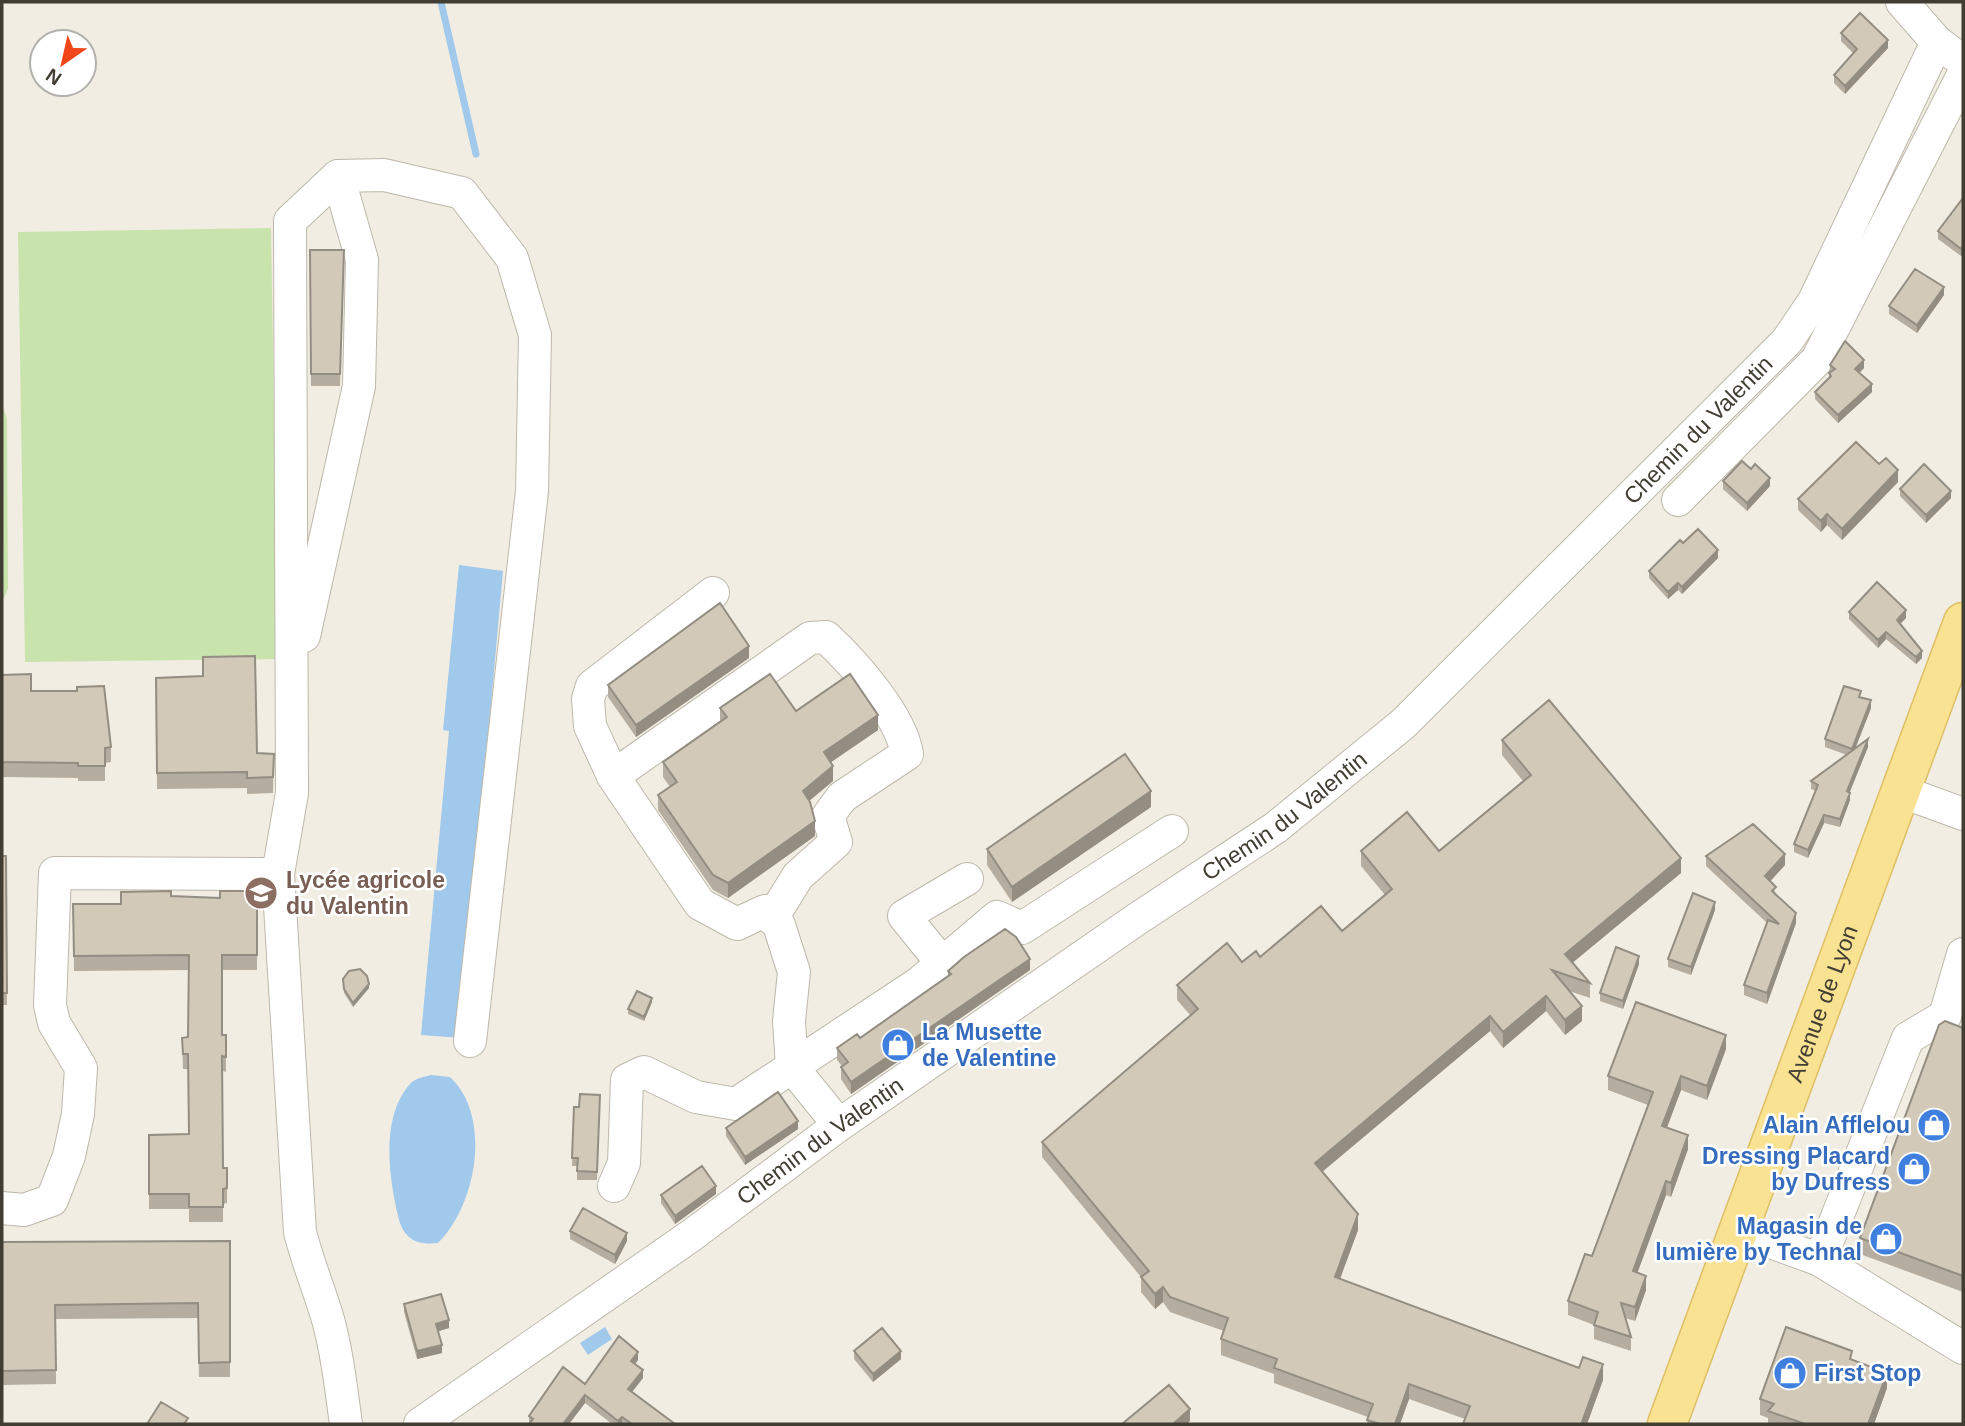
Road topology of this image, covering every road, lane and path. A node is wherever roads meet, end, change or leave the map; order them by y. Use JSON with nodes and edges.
{"nodes":[{"id":1,"x":1902,"y":2,"type":"edge"},
{"id":2,"x":1956,"y":59,"type":"edge"},
{"id":3,"x":338,"y":176,"type":"junction"},
{"id":4,"x":1678,"y":500,"type":"dead end"},
{"id":5,"x":713,"y":593,"type":"dead end"},
{"id":6,"x":1963,"y":622,"type":"edge"},
{"id":7,"x":292,"y":692,"type":"junction"},
{"id":8,"x":613,"y":776,"type":"junction"},
{"id":9,"x":1900,"y":791,"type":"junction"},
{"id":10,"x":1963,"y":814,"type":"edge"},
{"id":11,"x":1172,"y":831,"type":"dead end"},
{"id":12,"x":278,"y":874,"type":"junction"},
{"id":13,"x":967,"y":879,"type":"dead end"},
{"id":14,"x":772,"y":918,"type":"junction"},
{"id":15,"x":1963,"y":954,"type":"edge"},
{"id":16,"x":942,"y":963,"type":"junction"},
{"id":17,"x":470,"y":1041,"type":"dead end"},
{"id":18,"x":792,"y":1067,"type":"junction"},
{"id":19,"x":839,"y":1125,"type":"junction"},
{"id":20,"x":614,"y":1186,"type":"dead end"},
{"id":21,"x":2,"y":1208,"type":"edge"},
{"id":22,"x":1738,"y":1230,"type":"junction"},
{"id":23,"x":1820,"y":1260,"type":"junction"},
{"id":24,"x":1963,"y":1348,"type":"edge"},
{"id":25,"x":346,"y":1424,"type":"edge"},
{"id":26,"x":420,"y":1424,"type":"edge"},
{"id":27,"x":1667,"y":1424,"type":"edge"}],
"edges":[{"from":1,"to":2,"type":"street"},
{"from":2,"to":4,"type":"street"},
{"from":2,"to":19,"type":"street","name":"Chemin du Valentin"},
{"from":3,"to":7,"type":"street"},
{"from":3,"to":7,"type":"street"},
{"from":3,"to":17,"type":"street"},
{"from":5,"to":8,"type":"street"},
{"from":6,"to":9,"type":"main road","name":"Avenue de Lyon"},
{"from":7,"to":12,"type":"street"},
{"from":8,"to":14,"type":"street"},
{"from":8,"to":14,"type":"street"},
{"from":9,"to":10,"type":"street"},
{"from":9,"to":22,"type":"main road","name":"Avenue de Lyon"},
{"from":11,"to":16,"type":"street"},
{"from":12,"to":21,"type":"street"},
{"from":12,"to":25,"type":"street"},
{"from":13,"to":16,"type":"street"},
{"from":14,"to":18,"type":"street"},
{"from":15,"to":23,"type":"street"},
{"from":16,"to":18,"type":"street"},
{"from":18,"to":19,"type":"street"},
{"from":18,"to":20,"type":"street"},
{"from":19,"to":26,"type":"street","name":"Chemin du Valentin"},
{"from":22,"to":23,"type":"street"},
{"from":22,"to":27,"type":"main road","name":"Avenue de Lyon"},
{"from":23,"to":24,"type":"street"}]}
